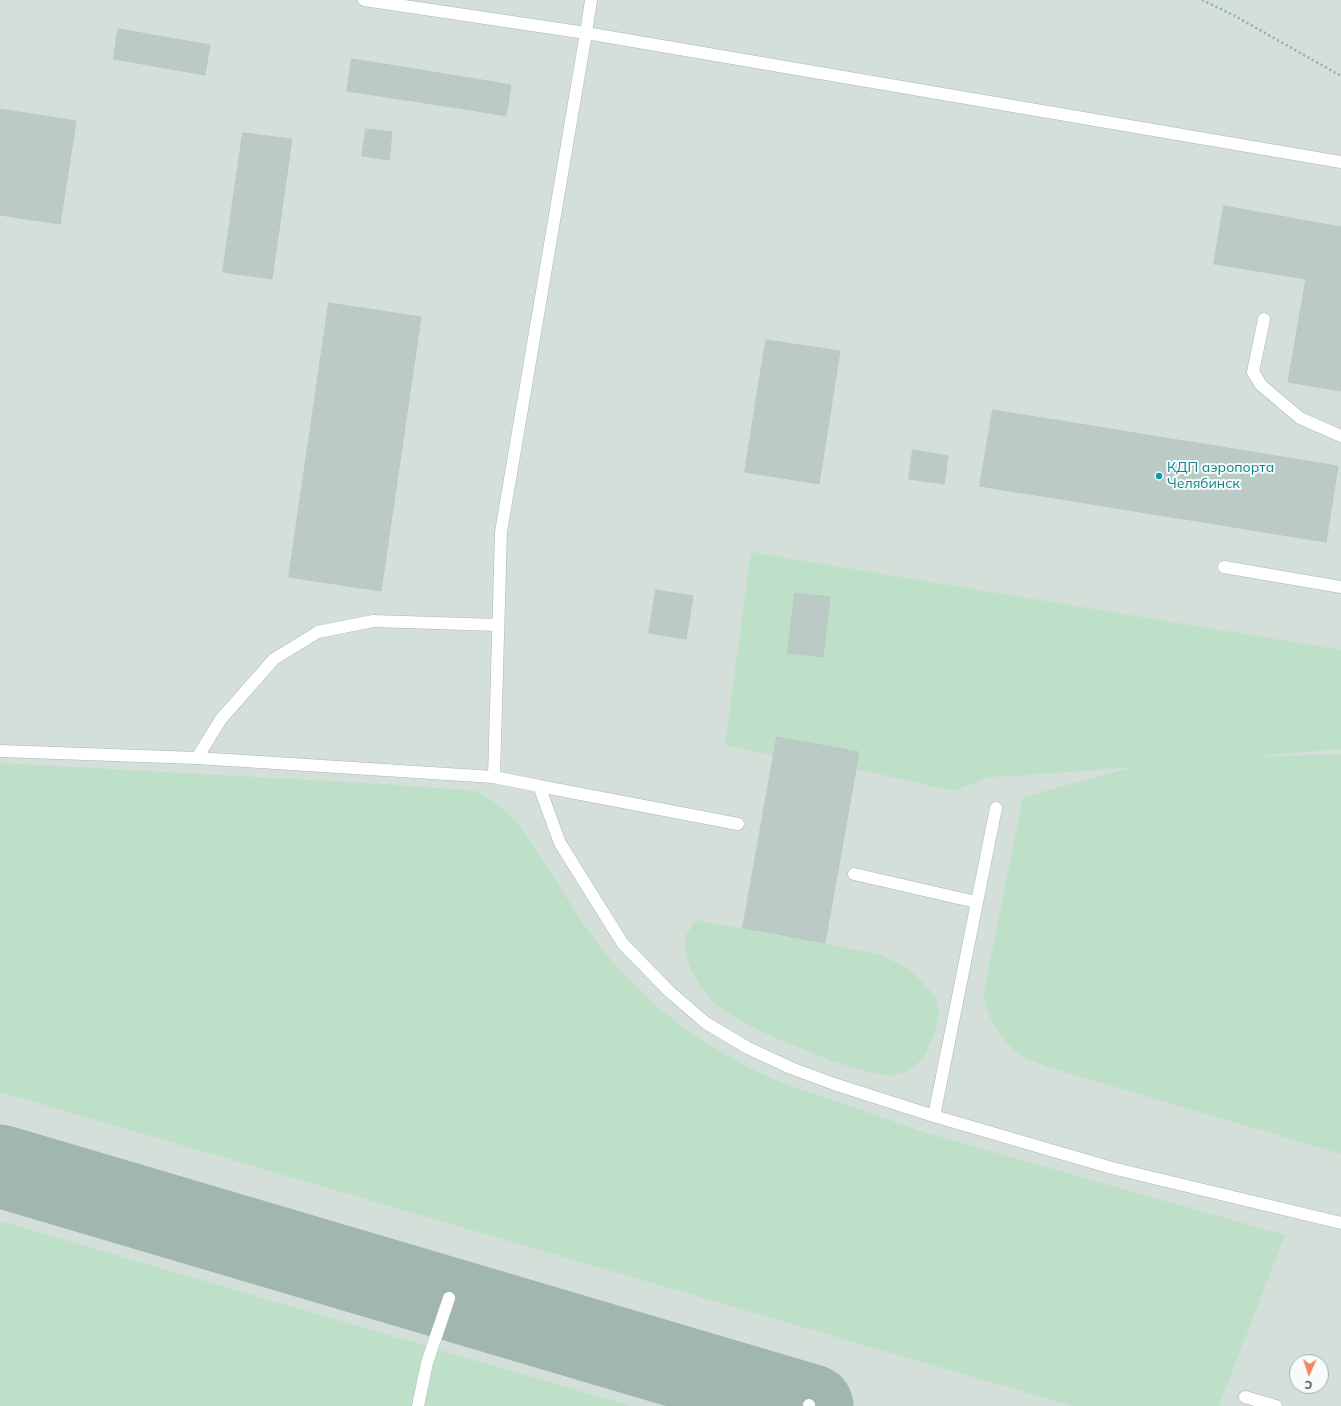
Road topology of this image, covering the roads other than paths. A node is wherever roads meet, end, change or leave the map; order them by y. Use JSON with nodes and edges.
{"nodes":[{"id":1,"x":364,"y":0,"type":"edge"},
{"id":2,"x":591,"y":0,"type":"edge"},
{"id":3,"x":586,"y":33,"type":"junction"},
{"id":4,"x":1341,"y":162,"type":"edge"},
{"id":5,"x":1264,"y":319,"type":"dead end"},
{"id":6,"x":1341,"y":436,"type":"edge"},
{"id":7,"x":1224,"y":567,"type":"dead end"},
{"id":8,"x":1341,"y":587,"type":"edge"},
{"id":9,"x":497,"y":625,"type":"junction"},
{"id":10,"x":0,"y":751,"type":"edge"},
{"id":11,"x":197,"y":758,"type":"junction"},
{"id":12,"x":494,"y":777,"type":"junction"},
{"id":13,"x":539,"y":786,"type":"junction"},
{"id":14,"x":996,"y":808,"type":"dead end"},
{"id":15,"x":738,"y":824,"type":"dead end"},
{"id":16,"x":854,"y":874,"type":"dead end"},
{"id":17,"x":976,"y":902,"type":"junction"},
{"id":18,"x":934,"y":1116,"type":"junction"},
{"id":19,"x":1341,"y":1224,"type":"edge"},
{"id":20,"x":449,"y":1298,"type":"dead end"},
{"id":21,"x":1245,"y":1397,"type":"dead end"},
{"id":22,"x":418,"y":1406,"type":"edge"},
{"id":23,"x":1276,"y":1406,"type":"edge"}],
"edges":[{"from":1,"to":3,"type":"lane"},
{"from":2,"to":3,"type":"lane"},
{"from":3,"to":4,"type":"lane"},
{"from":3,"to":9,"type":"lane"},
{"from":5,"to":6,"type":"lane"},
{"from":7,"to":8,"type":"lane"},
{"from":9,"to":11,"type":"lane"},
{"from":9,"to":12,"type":"lane"},
{"from":10,"to":11,"type":"lane"},
{"from":11,"to":12,"type":"lane"},
{"from":12,"to":13,"type":"lane"},
{"from":13,"to":15,"type":"lane"},
{"from":13,"to":18,"type":"lane"},
{"from":14,"to":17,"type":"lane"},
{"from":16,"to":17,"type":"lane"},
{"from":17,"to":18,"type":"lane"},
{"from":18,"to":19,"type":"lane"},
{"from":20,"to":22,"type":"lane"},
{"from":21,"to":23,"type":"lane"}]}
